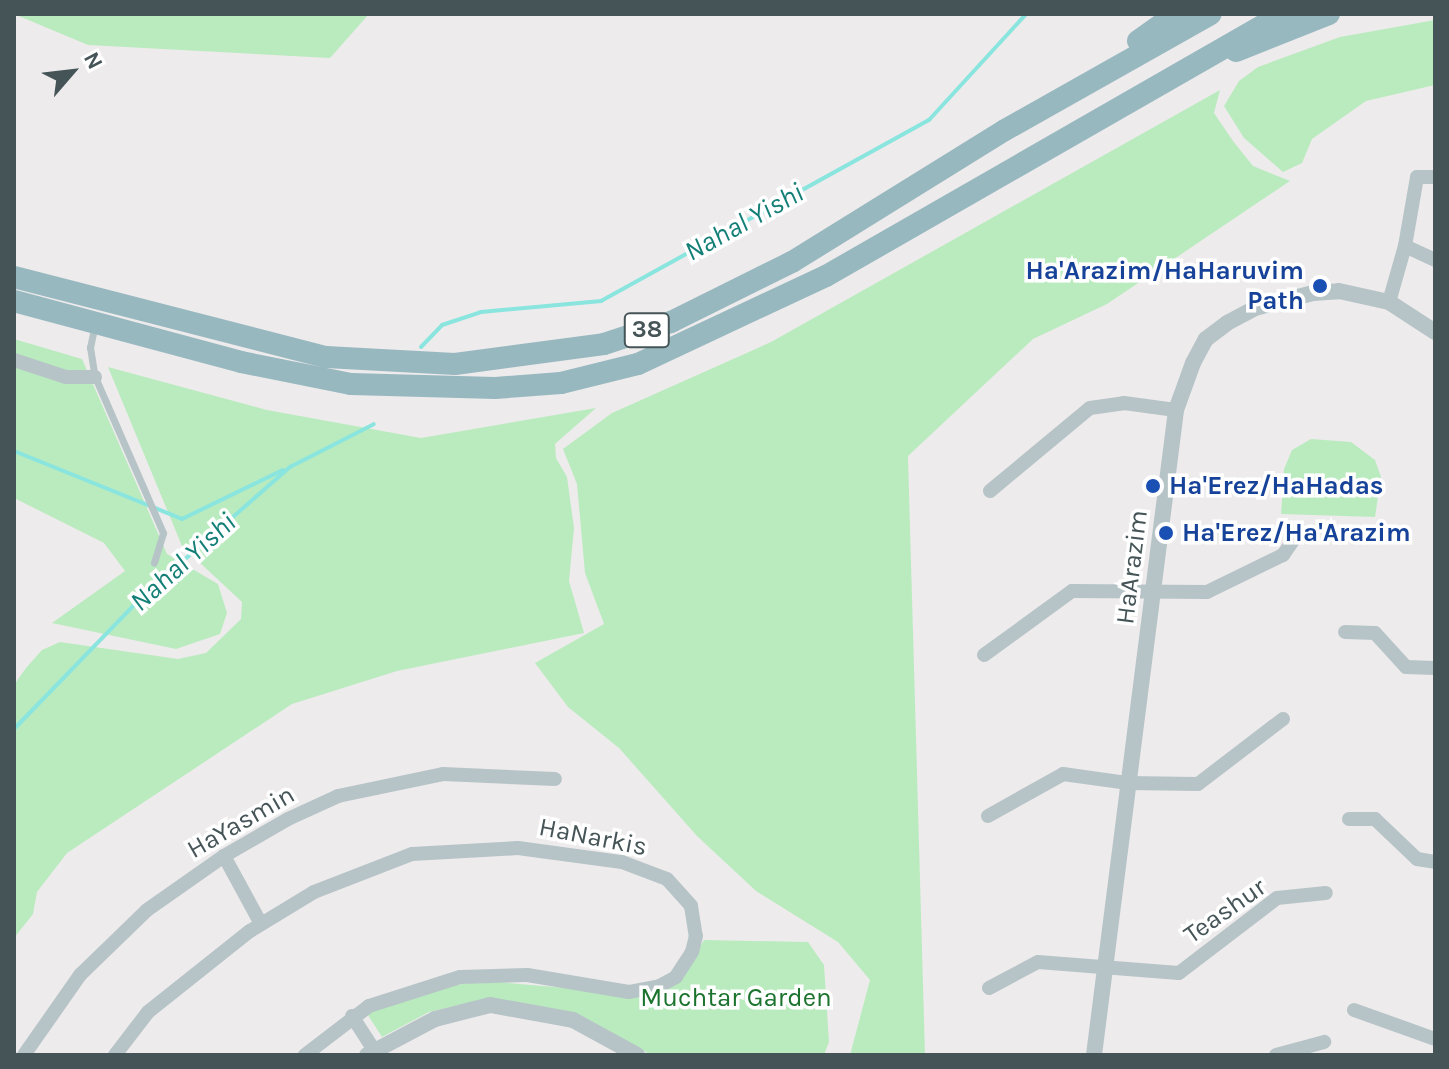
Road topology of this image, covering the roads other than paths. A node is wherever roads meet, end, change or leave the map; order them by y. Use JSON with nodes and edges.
{"nodes":[{"id":1,"x":1176,"y":14,"type":"edge"},
{"id":2,"x":1211,"y":14,"type":"edge"},
{"id":3,"x":1283,"y":14,"type":"edge"},
{"id":4,"x":1329,"y":14,"type":"edge"},
{"id":5,"x":1188,"y":65,"type":"junction"},
{"id":6,"x":1005,"y":130,"type":"junction"},
{"id":7,"x":1435,"y":177,"type":"edge"},
{"id":8,"x":1405,"y":246,"type":"junction"},
{"id":9,"x":1435,"y":260,"type":"edge"},
{"id":10,"x":14,"y":277,"type":"edge"},
{"id":11,"x":14,"y":301,"type":"edge"},
{"id":12,"x":1389,"y":302,"type":"junction"},
{"id":13,"x":95,"y":322,"type":"junction"},
{"id":14,"x":1435,"y":332,"type":"edge"},
{"id":15,"x":14,"y":360,"type":"edge"},
{"id":16,"x":95,"y":377,"type":"junction"},
{"id":17,"x":1176,"y":410,"type":"junction"},
{"id":18,"x":990,"y":491,"type":"dead end"},
{"id":19,"x":1297,"y":535,"type":"dead end"},
{"id":20,"x":154,"y":563,"type":"dead end"},
{"id":21,"x":1153,"y":589,"type":"junction"},
{"id":22,"x":1345,"y":632,"type":"dead end"},
{"id":23,"x":984,"y":655,"type":"dead end"},
{"id":24,"x":1435,"y":668,"type":"edge"},
{"id":25,"x":1283,"y":719,"type":"dead end"},
{"id":26,"x":555,"y":779,"type":"dead end"},
{"id":27,"x":1128,"y":783,"type":"junction"},
{"id":28,"x":988,"y":816,"type":"dead end"},
{"id":29,"x":1349,"y":819,"type":"dead end"},
{"id":30,"x":224,"y":856,"type":"junction"},
{"id":31,"x":1435,"y":862,"type":"edge"},
{"id":32,"x":1326,"y":893,"type":"dead end"},
{"id":33,"x":261,"y":924,"type":"junction"},
{"id":34,"x":1105,"y":967,"type":"junction"},
{"id":35,"x":989,"y":988,"type":"dead end"},
{"id":36,"x":1354,"y":1010,"type":"dead end"},
{"id":37,"x":352,"y":1016,"type":"junction"},
{"id":38,"x":1435,"y":1039,"type":"edge"},
{"id":39,"x":1324,"y":1042,"type":"dead end"},
{"id":40,"x":371,"y":1053,"type":"edge"},
{"id":41,"x":24,"y":1055,"type":"edge"},
{"id":42,"x":115,"y":1055,"type":"edge"},
{"id":43,"x":305,"y":1055,"type":"edge"},
{"id":44,"x":637,"y":1055,"type":"edge"},
{"id":45,"x":1094,"y":1055,"type":"edge"},
{"id":46,"x":1276,"y":1055,"type":"edge"}],
"edges":[{"from":1,"to":6,"type":"highway"},
{"from":2,"to":6,"type":"highway","number":"38"},
{"from":3,"to":5,"type":"highway","number":"38"},
{"from":4,"to":5,"type":"highway"},
{"from":5,"to":13,"type":"highway","number":"38"},
{"from":6,"to":10,"type":"highway","number":"38"},
{"from":7,"to":8,"type":"street"},
{"from":8,"to":9,"type":"street"},
{"from":8,"to":12,"type":"street"},
{"from":11,"to":13,"type":"highway","number":"38"},
{"from":12,"to":14,"type":"street","name":"HaArazim"},
{"from":12,"to":17,"type":"street","name":"HaArazim"},
{"from":13,"to":16,"type":"lane"},
{"from":15,"to":16,"type":"street"},
{"from":16,"to":20,"type":"lane"},
{"from":17,"to":18,"type":"street"},
{"from":17,"to":21,"type":"street","name":"HaArazim"},
{"from":19,"to":21,"type":"street"},
{"from":21,"to":23,"type":"street"},
{"from":21,"to":27,"type":"street","name":"HaArazim"},
{"from":22,"to":24,"type":"street"},
{"from":25,"to":27,"type":"street"},
{"from":26,"to":30,"type":"street","name":"HaYasmin"},
{"from":27,"to":28,"type":"street"},
{"from":27,"to":34,"type":"street","name":"HaArazim"},
{"from":29,"to":31,"type":"street"},
{"from":30,"to":33,"type":"street"},
{"from":30,"to":41,"type":"street","name":"HaYasmin"},
{"from":32,"to":34,"type":"street","name":"Teashur"},
{"from":33,"to":37,"type":"street","name":"HaNarkis"},
{"from":33,"to":42,"type":"street","name":"HaNarkis"},
{"from":34,"to":35,"type":"street","name":"Teashur"},
{"from":34,"to":45,"type":"street","name":"HaArazim"},
{"from":36,"to":38,"type":"street"},
{"from":37,"to":40,"type":"street"},
{"from":37,"to":43,"type":"street","name":"HaNarkis"},
{"from":39,"to":46,"type":"street"},
{"from":40,"to":44,"type":"street"}]}
